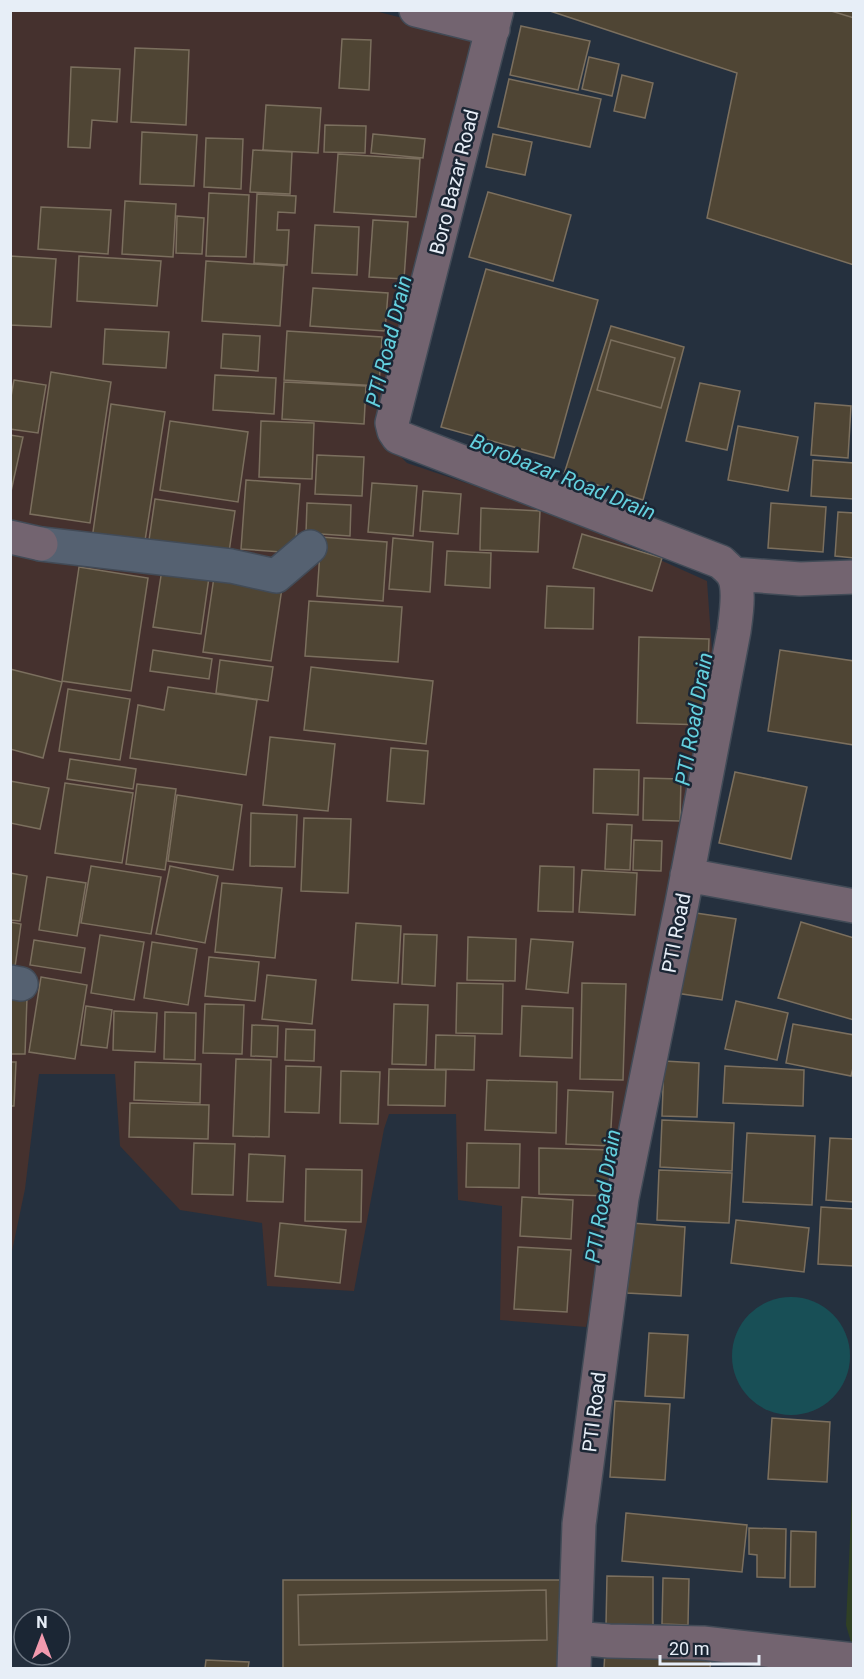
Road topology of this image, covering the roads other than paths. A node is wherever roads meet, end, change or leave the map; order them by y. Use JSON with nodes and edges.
{"nodes":[{"id":1,"x":416,"y":10,"type":"edge"},
{"id":2,"x":495,"y":20,"type":"edge"},
{"id":3,"x":26,"y":541,"type":"edge"},
{"id":4,"x":310,"y":547,"type":"dead end"},
{"id":5,"x":733,"y":574,"type":"junction"},
{"id":6,"x":854,"y":576,"type":"edge"},
{"id":7,"x":687,"y":875,"type":"junction"},
{"id":8,"x":854,"y":906,"type":"edge"},
{"id":9,"x":575,"y":1653,"type":"edge"},
{"id":10,"x":854,"y":1660,"type":"edge"}],
"edges":[{"from":1,"to":2,"type":"main road"},
{"from":2,"to":5,"type":"main road","name":"Boro Bazar Road"},
{"from":3,"to":4,"type":"street"},
{"from":5,"to":6,"type":"main road"},
{"from":5,"to":7,"type":"main road","name":"PTI Road"},
{"from":7,"to":8,"type":"main road"},
{"from":7,"to":9,"type":"main road","name":"PTI Road"},
{"from":9,"to":10,"type":"main road"}]}
